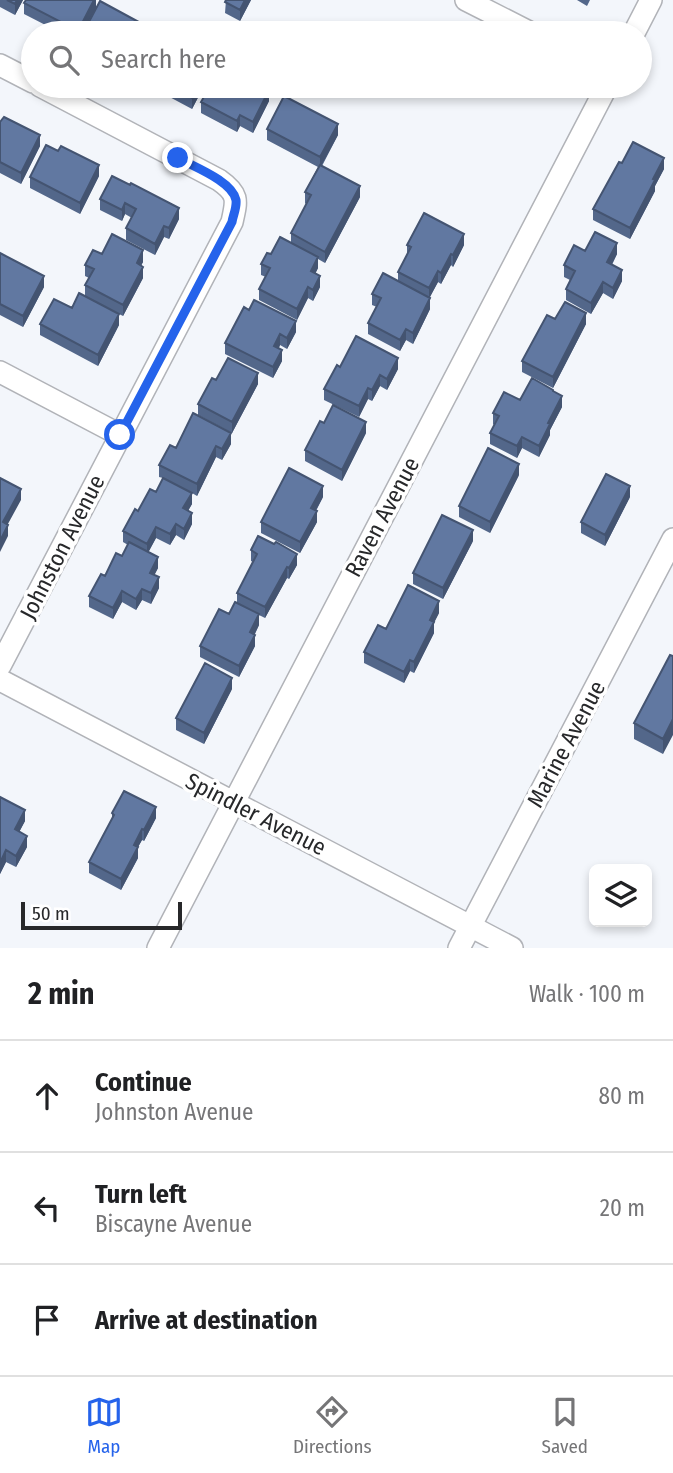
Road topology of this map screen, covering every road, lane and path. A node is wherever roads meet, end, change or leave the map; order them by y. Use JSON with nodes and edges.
{"nodes":[{"id":1,"x":466,"y":0,"type":"edge"},
{"id":2,"x":651,"y":0,"type":"edge"},
{"id":3,"x":507,"y":21,"type":"edge"},
{"id":4,"x":640,"y":21,"type":"edge"},
{"id":5,"x":0,"y":65,"type":"edge"},
{"id":6,"x":21,"y":76,"type":"edge"},
{"id":7,"x":63,"y":98,"type":"edge"},
{"id":8,"x":601,"y":98,"type":"edge"},
{"id":9,"x":0,"y":372,"type":"edge"},
{"id":10,"x":120,"y":435,"type":"junction"},
{"id":11,"x":673,"y":539,"type":"edge"},
{"id":12,"x":0,"y":666,"type":"edge"},
{"id":13,"x":0,"y":680,"type":"edge"},
{"id":14,"x":233,"y":803,"type":"junction"},
{"id":15,"x":471,"y":926,"type":"junction"},
{"id":16,"x":158,"y":948,"type":"edge"},
{"id":17,"x":459,"y":948,"type":"edge"},
{"id":18,"x":512,"y":948,"type":"edge"}],
"edges":[{"from":1,"to":3,"type":"street"},
{"from":2,"to":4,"type":"street"},
{"from":5,"to":6,"type":"street"},
{"from":7,"to":10,"type":"street","name":"Johnston Avenue"},
{"from":8,"to":14,"type":"street","name":"Raven Avenue"},
{"from":9,"to":10,"type":"street"},
{"from":10,"to":12,"type":"street","name":"Johnston Avenue"},
{"from":11,"to":15,"type":"street","name":"Marine Avenue"},
{"from":13,"to":14,"type":"street","name":"Spindler Avenue"},
{"from":14,"to":15,"type":"street","name":"Spindler Avenue"},
{"from":14,"to":16,"type":"street","name":"Raven Avenue"},
{"from":15,"to":17,"type":"street","name":"Marine Avenue"},
{"from":15,"to":18,"type":"street","name":"Spindler Avenue"}]}
